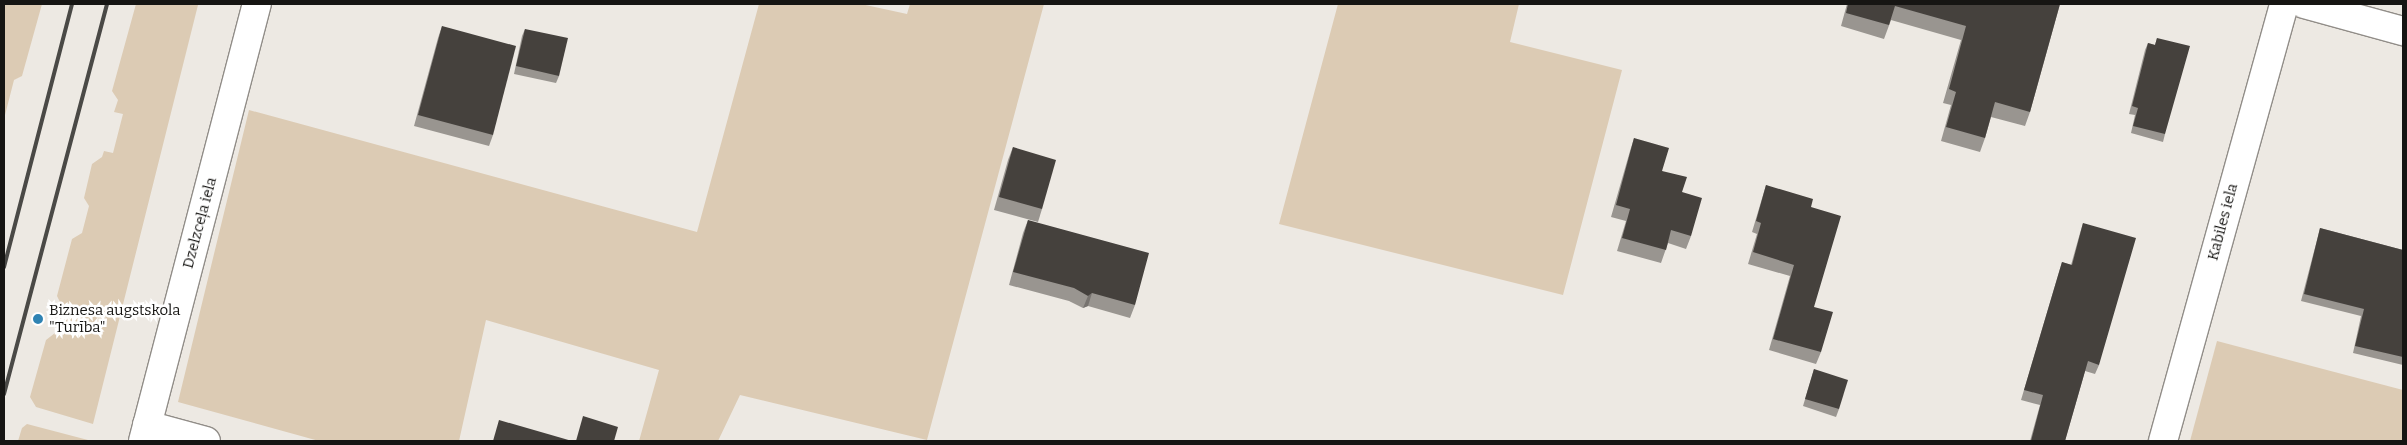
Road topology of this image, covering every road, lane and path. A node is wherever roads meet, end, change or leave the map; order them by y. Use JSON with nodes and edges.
{"nodes":[{"id":1,"x":257,"y":4,"type":"edge"},
{"id":2,"x":2284,"y":4,"type":"edge"},
{"id":3,"x":2304,"y":4,"type":"edge"},
{"id":4,"x":2403,"y":31,"type":"edge"},
{"id":5,"x":145,"y":433,"type":"edge"},
{"id":6,"x":206,"y":441,"type":"edge"},
{"id":7,"x":2163,"y":441,"type":"edge"}],
"edges":[{"from":1,"to":5,"type":"street","name":"Dzelzceļa iela"},
{"from":2,"to":7,"type":"street","name":"Kabiles iela"},
{"from":3,"to":4,"type":"street"},
{"from":5,"to":6,"type":"street"}]}
